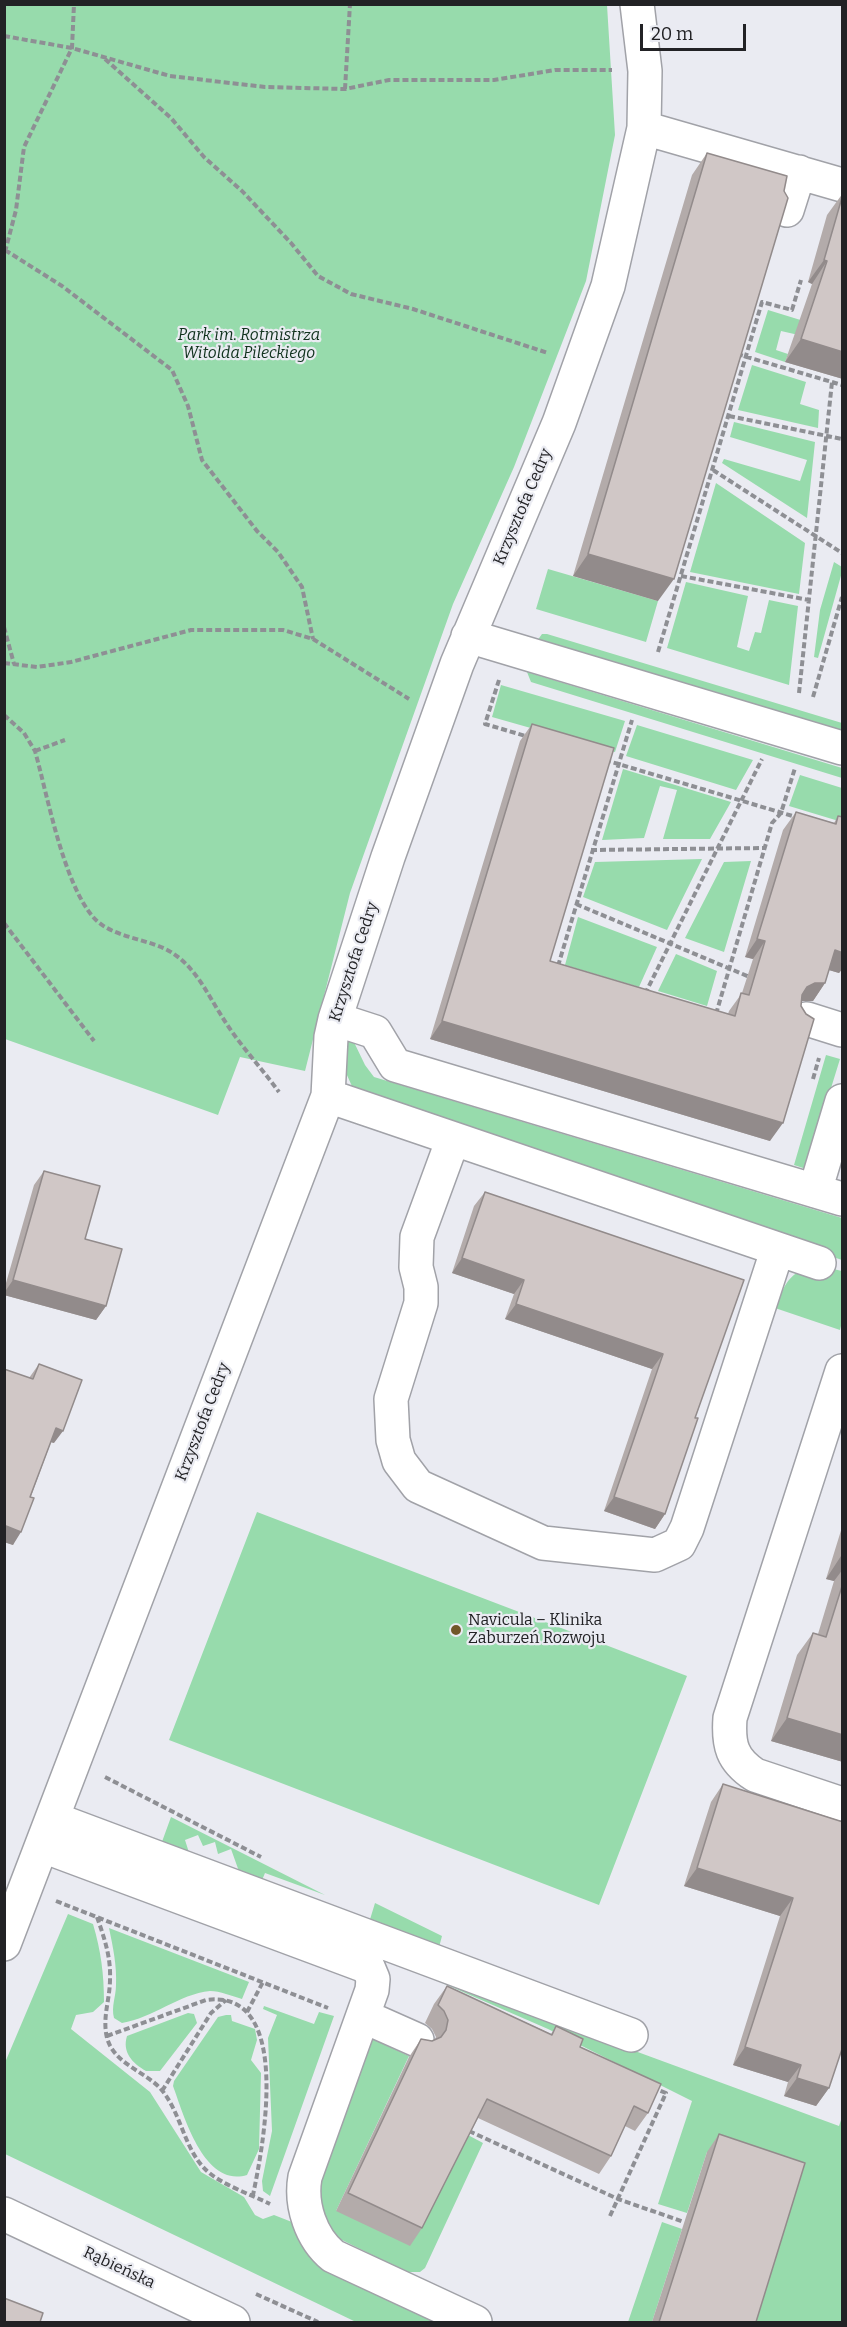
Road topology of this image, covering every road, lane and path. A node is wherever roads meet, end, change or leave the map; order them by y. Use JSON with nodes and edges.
{"nodes":[{"id":1,"x":74,"y":4,"type":"edge"},
{"id":2,"x":350,"y":4,"type":"edge"},
{"id":3,"x":637,"y":4,"type":"edge"},
{"id":4,"x":4,"y":36,"type":"edge"},
{"id":5,"x":72,"y":48,"type":"junction"},
{"id":6,"x":102,"y":57,"type":"junction"},
{"id":7,"x":645,"y":71,"type":"junction"},
{"id":8,"x":345,"y":90,"type":"junction"},
{"id":9,"x":644,"y":128,"type":"junction"},
{"id":10,"x":799,"y":172,"type":"junction"},
{"id":11,"x":843,"y":185,"type":"edge"},
{"id":12,"x":787,"y":210,"type":"edge"},
{"id":13,"x":5,"y":251,"type":"edge"},
{"id":14,"x":801,"y":280,"type":"dead end"},
{"id":15,"x":736,"y":353,"type":"edge"},
{"id":16,"x":747,"y":357,"type":"junction"},
{"id":17,"x":580,"y":363,"type":"junction"},
{"id":18,"x":832,"y":382,"type":"junction"},
{"id":19,"x":843,"y":385,"type":"edge"},
{"id":20,"x":729,"y":416,"type":"junction"},
{"id":21,"x":827,"y":436,"type":"junction"},
{"id":22,"x":843,"y":439,"type":"edge"},
{"id":23,"x":713,"y":470,"type":"junction"},
{"id":24,"x":816,"y":536,"type":"junction"},
{"id":25,"x":843,"y":553,"type":"edge"},
{"id":26,"x":681,"y":576,"type":"junction"},
{"id":27,"x":843,"y":597,"type":"edge"},
{"id":28,"x":809,"y":600,"type":"junction"},
{"id":29,"x":4,"y":627,"type":"edge"},
{"id":30,"x":468,"y":636,"type":"junction"},
{"id":31,"x":313,"y":639,"type":"junction"},
{"id":32,"x":658,"y":652,"type":"dead end"},
{"id":33,"x":4,"y":663,"type":"edge"},
{"id":34,"x":14,"y":664,"type":"junction"},
{"id":35,"x":500,"y":676,"type":"dead end"},
{"id":36,"x":799,"y":693,"type":"dead end"},
{"id":37,"x":813,"y":697,"type":"dead end"},
{"id":38,"x":4,"y":715,"type":"edge"},
{"id":39,"x":633,"y":717,"type":"dead end"},
{"id":40,"x":438,"y":718,"type":"junction"},
{"id":41,"x":65,"y":740,"type":"dead end"},
{"id":42,"x":541,"y":740,"type":"edge"},
{"id":43,"x":843,"y":748,"type":"edge"},
{"id":44,"x":35,"y":751,"type":"junction"},
{"id":45,"x":596,"y":757,"type":"edge"},
{"id":46,"x":762,"y":758,"type":"dead end"},
{"id":47,"x":618,"y":764,"type":"junction"},
{"id":48,"x":795,"y":768,"type":"dead end"},
{"id":49,"x":741,"y":801,"type":"junction"},
{"id":50,"x":781,"y":813,"type":"junction"},
{"id":51,"x":802,"y":819,"type":"edge"},
{"id":52,"x":764,"y":848,"type":"junction"},
{"id":53,"x":718,"y":849,"type":"junction"},
{"id":54,"x":591,"y":850,"type":"junction"},
{"id":55,"x":576,"y":904,"type":"junction"},
{"id":56,"x":4,"y":923,"type":"edge"},
{"id":57,"x":671,"y":943,"type":"junction"},
{"id":58,"x":730,"y":967,"type":"junction"},
{"id":59,"x":556,"y":972,"type":"edge"},
{"id":60,"x":758,"y":980,"type":"edge"},
{"id":61,"x":654,"y":1000,"type":"edge"},
{"id":62,"x":715,"y":1018,"type":"edge"},
{"id":63,"x":335,"y":1019,"type":"junction"},
{"id":64,"x":807,"y":1019,"type":"edge"},
{"id":65,"x":843,"y":1030,"type":"edge"},
{"id":66,"x":94,"y":1041,"type":"dead end"},
{"id":67,"x":279,"y":1092,"type":"dead end"},
{"id":68,"x":328,"y":1096,"type":"junction"},
{"id":69,"x":843,"y":1101,"type":"edge"},
{"id":70,"x":453,"y":1139,"type":"junction"},
{"id":71,"x":829,"y":1195,"type":"edge"},
{"id":72,"x":777,"y":1251,"type":"junction"},
{"id":73,"x":819,"y":1263,"type":"dead end"},
{"id":74,"x":843,"y":1371,"type":"edge"},
{"id":75,"x":98,"y":1774,"type":"dead end"},
{"id":76,"x":120,"y":1785,"type":"dead end"},
{"id":77,"x":843,"y":1804,"type":"edge"},
{"id":78,"x":48,"y":1832,"type":"junction"},
{"id":79,"x":52,"y":1900,"type":"dead end"},
{"id":80,"x":97,"y":1917,"type":"junction"},
{"id":81,"x":4,"y":1944,"type":"edge"},
{"id":82,"x":263,"y":1982,"type":"junction"},
{"id":83,"x":226,"y":2000,"type":"junction"},
{"id":84,"x":248,"y":2012,"type":"junction"},
{"id":85,"x":362,"y":2018,"type":"junction"},
{"id":86,"x":107,"y":2036,"type":"junction"},
{"id":87,"x":631,"y":2036,"type":"dead end"},
{"id":88,"x":417,"y":2040,"type":"dead end"},
{"id":89,"x":655,"y":2088,"type":"edge"},
{"id":90,"x":162,"y":2091,"type":"junction"},
{"id":91,"x":468,"y":2131,"type":"edge"},
{"id":92,"x":253,"y":2195,"type":"junction"},
{"id":93,"x":618,"y":2199,"type":"junction"},
{"id":94,"x":4,"y":2214,"type":"edge"},
{"id":95,"x":610,"y":2216,"type":"dead end"},
{"id":96,"x":684,"y":2222,"type":"dead end"},
{"id":97,"x":312,"y":2226,"type":"junction"},
{"id":98,"x":233,"y":2322,"type":"edge"},
{"id":99,"x":475,"y":2322,"type":"edge"}],
"edges":[{"from":1,"to":5,"type":"path"},
{"from":2,"to":8,"type":"path"},
{"from":3,"to":7,"type":"street","name":"Krzysztofa Cedry"},
{"from":4,"to":5,"type":"path"},
{"from":5,"to":6,"type":"path"},
{"from":5,"to":13,"type":"path"},
{"from":6,"to":8,"type":"path"},
{"from":6,"to":17,"type":"path"},
{"from":7,"to":8,"type":"path"},
{"from":7,"to":9,"type":"street","name":"Krzysztofa Cedry"},
{"from":9,"to":10,"type":"street"},
{"from":9,"to":17,"type":"street","name":"Krzysztofa Cedry"},
{"from":10,"to":11,"type":"street"},
{"from":10,"to":12,"type":"street"},
{"from":13,"to":31,"type":"path"},
{"from":14,"to":16,"type":"path"},
{"from":15,"to":16,"type":"path"},
{"from":16,"to":18,"type":"path"},
{"from":16,"to":20,"type":"path"},
{"from":17,"to":30,"type":"street","name":"Krzysztofa Cedry"},
{"from":18,"to":19,"type":"path"},
{"from":18,"to":21,"type":"path"},
{"from":20,"to":21,"type":"path"},
{"from":20,"to":23,"type":"path"},
{"from":21,"to":22,"type":"path"},
{"from":21,"to":24,"type":"path"},
{"from":23,"to":24,"type":"path"},
{"from":23,"to":26,"type":"path"},
{"from":24,"to":25,"type":"path"},
{"from":24,"to":28,"type":"path"},
{"from":26,"to":28,"type":"path"},
{"from":26,"to":32,"type":"path"},
{"from":27,"to":37,"type":"path"},
{"from":28,"to":36,"type":"path"},
{"from":29,"to":34,"type":"path"},
{"from":30,"to":40,"type":"street","name":"Krzysztofa Cedry"},
{"from":30,"to":43,"type":"street"},
{"from":31,"to":34,"type":"path"},
{"from":31,"to":40,"type":"path"},
{"from":33,"to":34,"type":"path"},
{"from":35,"to":42,"type":"path"},
{"from":38,"to":44,"type":"path"},
{"from":39,"to":47,"type":"path"},
{"from":40,"to":63,"type":"street","name":"Krzysztofa Cedry"},
{"from":41,"to":44,"type":"path"},
{"from":44,"to":67,"type":"path"},
{"from":45,"to":47,"type":"path"},
{"from":46,"to":49,"type":"path"},
{"from":47,"to":49,"type":"path"},
{"from":47,"to":54,"type":"path"},
{"from":48,"to":50,"type":"path"},
{"from":49,"to":50,"type":"path"},
{"from":49,"to":53,"type":"path"},
{"from":50,"to":51,"type":"path"},
{"from":50,"to":52,"type":"path"},
{"from":52,"to":53,"type":"path"},
{"from":52,"to":58,"type":"path"},
{"from":53,"to":54,"type":"path"},
{"from":53,"to":57,"type":"path"},
{"from":54,"to":55,"type":"path"},
{"from":55,"to":57,"type":"path"},
{"from":55,"to":59,"type":"path"},
{"from":56,"to":66,"type":"path"},
{"from":57,"to":58,"type":"path"},
{"from":57,"to":61,"type":"path"},
{"from":58,"to":60,"type":"path"},
{"from":58,"to":62,"type":"path"},
{"from":63,"to":68,"type":"street","name":"Krzysztofa Cedry"},
{"from":63,"to":71,"type":"street"},
{"from":64,"to":65,"type":"street"},
{"from":68,"to":70,"type":"street"},
{"from":68,"to":78,"type":"street","name":"Krzysztofa Cedry"},
{"from":69,"to":71,"type":"street"},
{"from":70,"to":72,"type":"street"},
{"from":70,"to":72,"type":"street"},
{"from":72,"to":73,"type":"street"},
{"from":74,"to":77,"type":"street"},
{"from":75,"to":76,"type":"path"},
{"from":78,"to":81,"type":"street","name":"Krzysztofa Cedry"},
{"from":78,"to":85,"type":"street"},
{"from":78,"to":87,"type":"street"},
{"from":79,"to":80,"type":"path"},
{"from":80,"to":82,"type":"path"},
{"from":80,"to":86,"type":"path"},
{"from":82,"to":84,"type":"path"},
{"from":82,"to":85,"type":"path"},
{"from":83,"to":84,"type":"path"},
{"from":83,"to":86,"type":"path"},
{"from":83,"to":90,"type":"path"},
{"from":84,"to":92,"type":"path"},
{"from":85,"to":88,"type":"street"},
{"from":85,"to":97,"type":"street"},
{"from":86,"to":90,"type":"path"},
{"from":89,"to":93,"type":"path"},
{"from":90,"to":92,"type":"path"},
{"from":91,"to":93,"type":"path"},
{"from":92,"to":97,"type":"path"},
{"from":93,"to":95,"type":"path"},
{"from":93,"to":96,"type":"path"},
{"from":94,"to":98,"type":"street","name":"Rąbieńska"},
{"from":97,"to":99,"type":"street"}]}
